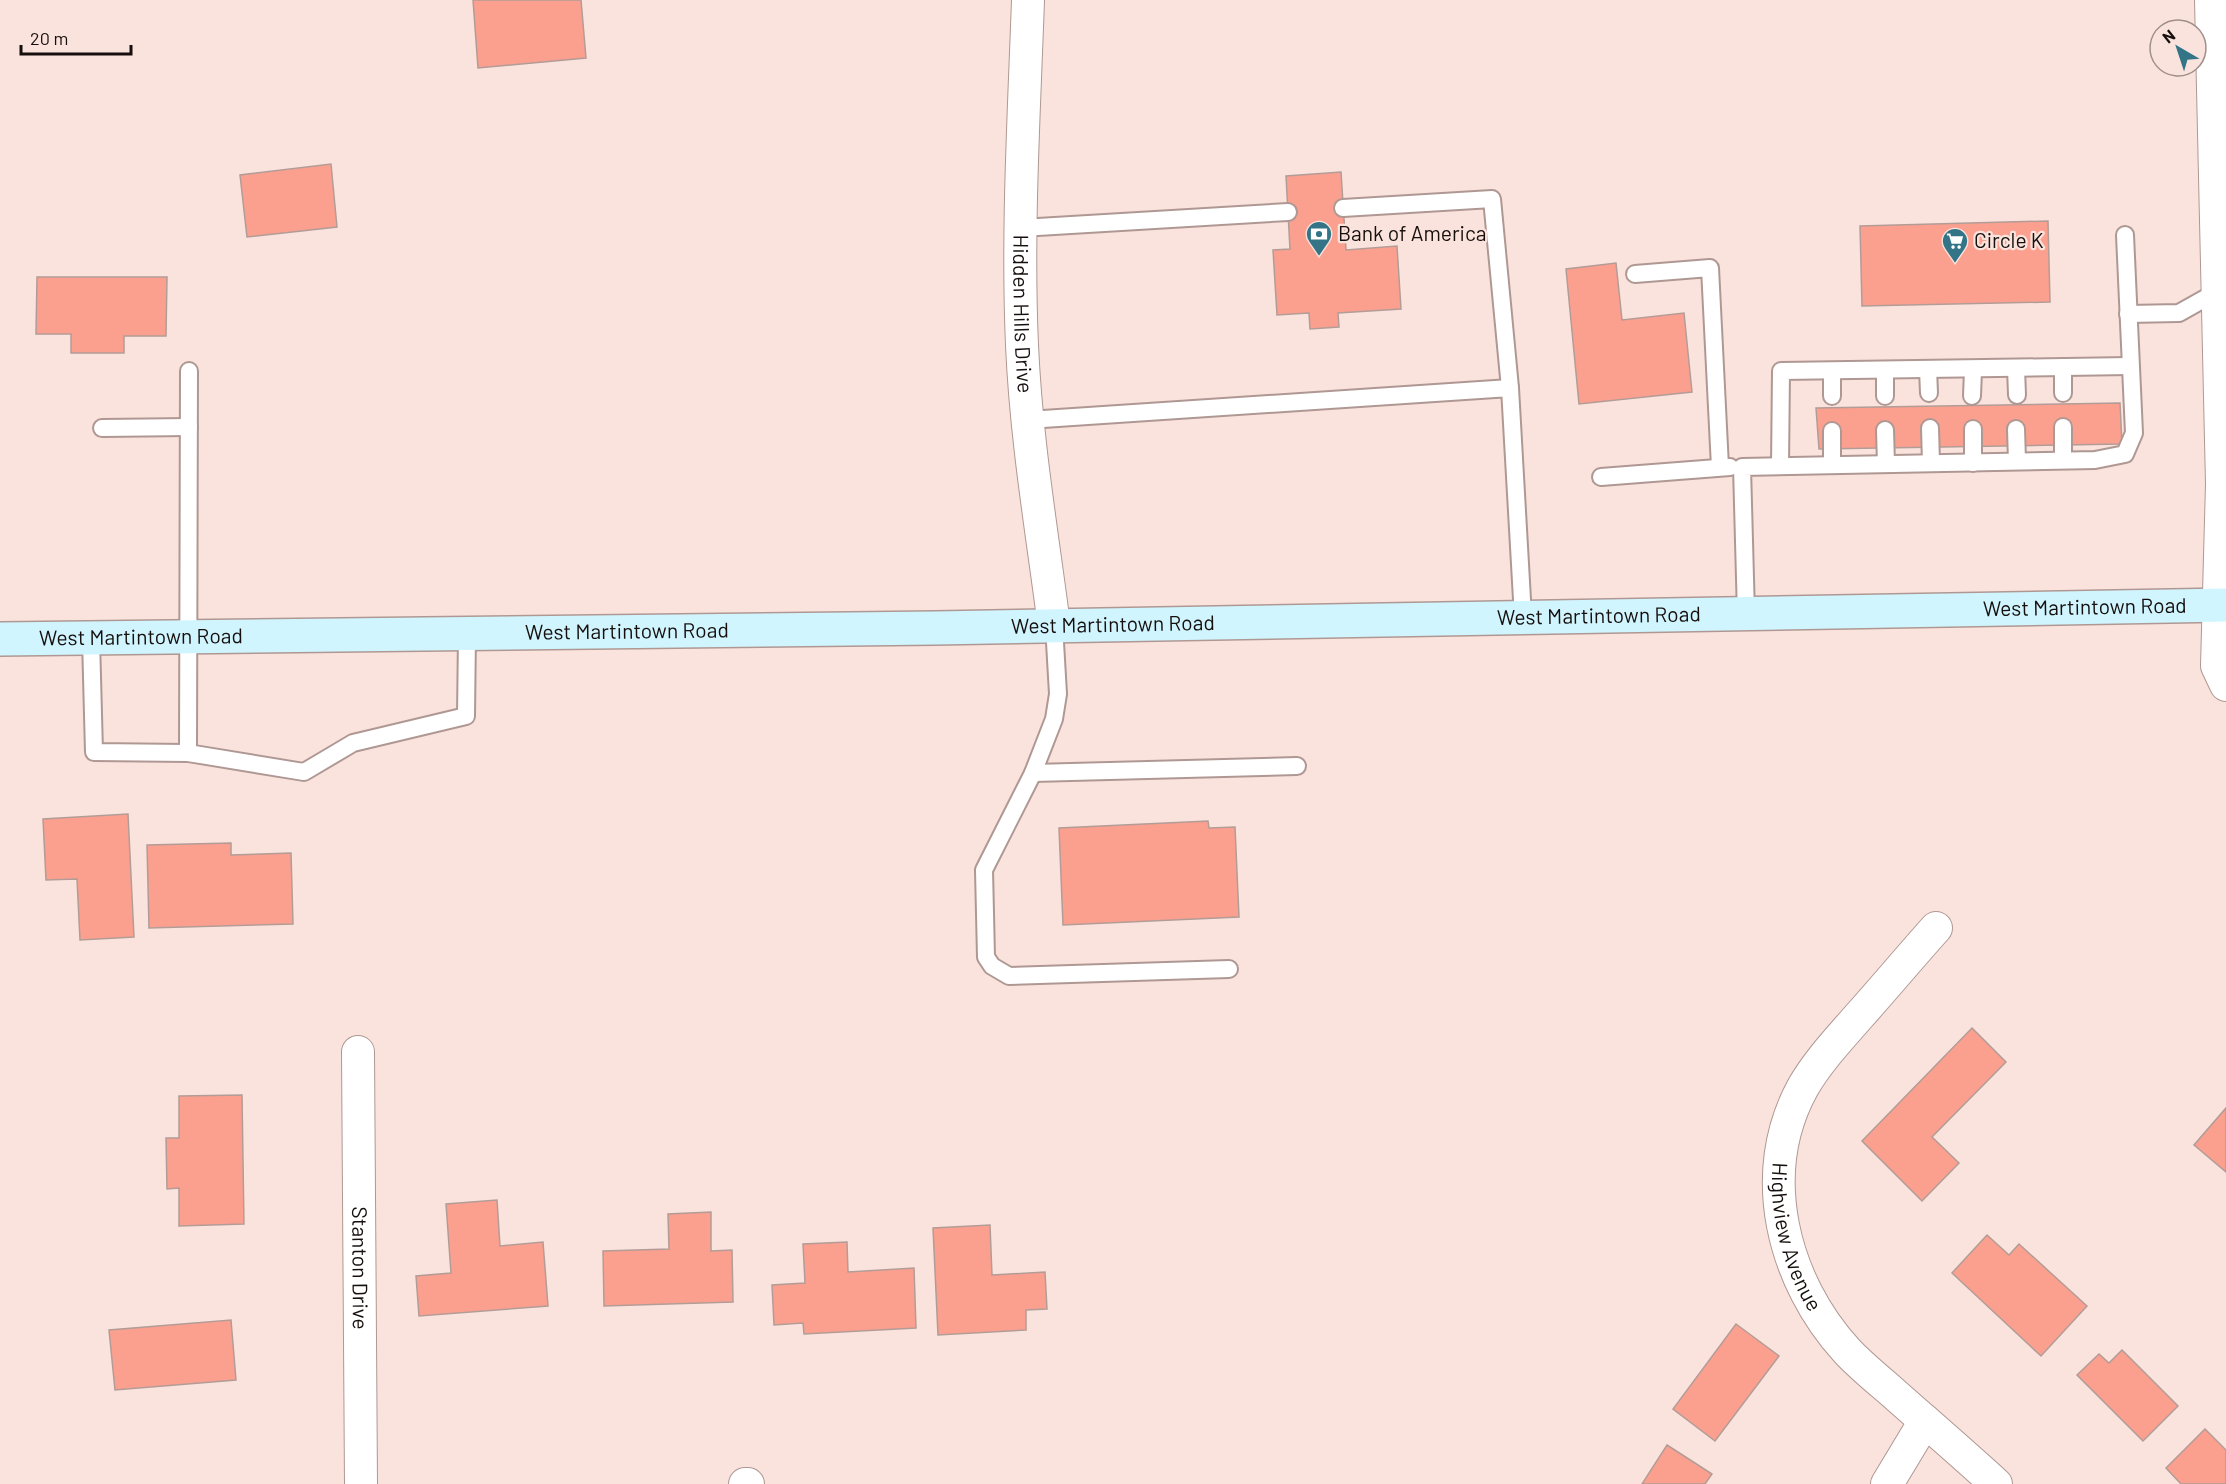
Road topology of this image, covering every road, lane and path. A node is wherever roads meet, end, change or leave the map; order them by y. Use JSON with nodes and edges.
{"nodes":[{"id":1,"x":1028,"y":0,"type":"edge"},
{"id":2,"x":2216,"y":6,"type":"edge"},
{"id":3,"x":1343,"y":208,"type":"dead end"},
{"id":4,"x":1288,"y":212,"type":"dead end"},
{"id":5,"x":1021,"y":228,"type":"junction"},
{"id":6,"x":2125,"y":235,"type":"dead end"},
{"id":7,"x":1635,"y":274,"type":"dead end"},
{"id":8,"x":2222,"y":289,"type":"edge"},
{"id":9,"x":2128,"y":314,"type":"junction"},
{"id":10,"x":2130,"y":366,"type":"junction"},
{"id":11,"x":2063,"y":367,"type":"junction"},
{"id":12,"x":2016,"y":368,"type":"junction"},
{"id":13,"x":1928,"y":369,"type":"junction"},
{"id":14,"x":189,"y":370,"type":"dead end"},
{"id":15,"x":1885,"y":370,"type":"junction"},
{"id":16,"x":1973,"y":370,"type":"junction"},
{"id":17,"x":1832,"y":371,"type":"junction"},
{"id":18,"x":1510,"y":388,"type":"junction"},
{"id":19,"x":1929,"y":393,"type":"dead end"},
{"id":20,"x":2063,"y":393,"type":"dead end"},
{"id":21,"x":2017,"y":394,"type":"dead end"},
{"id":22,"x":1832,"y":396,"type":"dead end"},
{"id":23,"x":1885,"y":396,"type":"dead end"},
{"id":24,"x":1972,"y":396,"type":"dead end"},
{"id":25,"x":1028,"y":420,"type":"junction"},
{"id":26,"x":189,"y":427,"type":"junction"},
{"id":27,"x":2063,"y":427,"type":"dead end"},
{"id":28,"x":102,"y":428,"type":"dead end"},
{"id":29,"x":1930,"y":428,"type":"dead end"},
{"id":30,"x":1972,"y":429,"type":"dead end"},
{"id":31,"x":2016,"y":429,"type":"dead end"},
{"id":32,"x":1885,"y":430,"type":"dead end"},
{"id":33,"x":1832,"y":431,"type":"dead end"},
{"id":34,"x":2063,"y":460,"type":"junction"},
{"id":35,"x":2017,"y":461,"type":"junction"},
{"id":36,"x":1931,"y":463,"type":"junction"},
{"id":37,"x":1973,"y":463,"type":"junction"},
{"id":38,"x":1886,"y":464,"type":"junction"},
{"id":39,"x":1832,"y":465,"type":"junction"},
{"id":40,"x":1780,"y":466,"type":"junction"},
{"id":41,"x":1720,"y":467,"type":"junction"},
{"id":42,"x":1742,"y":467,"type":"junction"},
{"id":43,"x":1601,"y":477,"type":"dead end"},
{"id":44,"x":2221,"y":605,"type":"edge"},
{"id":45,"x":1746,"y":615,"type":"junction"},
{"id":46,"x":1522,"y":617,"type":"junction"},
{"id":47,"x":1054,"y":625,"type":"junction"},
{"id":48,"x":467,"y":634,"type":"junction"},
{"id":49,"x":189,"y":638,"type":"junction"},
{"id":50,"x":0,"y":639,"type":"edge"},
{"id":51,"x":91,"y":639,"type":"junction"},
{"id":52,"x":2226,"y":685,"type":"edge"},
{"id":53,"x":188,"y":753,"type":"junction"},
{"id":54,"x":1297,"y":766,"type":"dead end"},
{"id":55,"x":1033,"y":772,"type":"junction"},
{"id":56,"x":1936,"y":928,"type":"dead end"},
{"id":57,"x":1229,"y":969,"type":"dead end"},
{"id":58,"x":358,"y":1052,"type":"dead end"},
{"id":59,"x":1925,"y":1421,"type":"junction"},
{"id":60,"x":361,"y":1484,"type":"edge"},
{"id":61,"x":1887,"y":1484,"type":"edge"},
{"id":62,"x":1996,"y":1484,"type":"edge"}],
"edges":[{"from":1,"to":5,"type":"street","name":"Hidden Hills Drive"},
{"from":2,"to":8,"type":"street"},
{"from":3,"to":18,"type":"lane"},
{"from":4,"to":5,"type":"lane"},
{"from":5,"to":25,"type":"street","name":"Hidden Hills Drive"},
{"from":6,"to":9,"type":"lane"},
{"from":7,"to":41,"type":"lane"},
{"from":8,"to":9,"type":"lane"},
{"from":8,"to":44,"type":"street"},
{"from":9,"to":10,"type":"lane"},
{"from":10,"to":11,"type":"lane"},
{"from":10,"to":34,"type":"lane"},
{"from":11,"to":12,"type":"lane"},
{"from":11,"to":20,"type":"lane"},
{"from":12,"to":16,"type":"lane"},
{"from":12,"to":21,"type":"lane"},
{"from":13,"to":15,"type":"lane"},
{"from":13,"to":16,"type":"lane"},
{"from":13,"to":19,"type":"lane"},
{"from":14,"to":26,"type":"lane"},
{"from":15,"to":17,"type":"lane"},
{"from":15,"to":23,"type":"lane"},
{"from":16,"to":24,"type":"lane"},
{"from":17,"to":22,"type":"lane"},
{"from":17,"to":40,"type":"lane"},
{"from":18,"to":25,"type":"lane"},
{"from":18,"to":46,"type":"lane"},
{"from":25,"to":47,"type":"street","name":"Hidden Hills Drive"},
{"from":26,"to":28,"type":"lane"},
{"from":26,"to":49,"type":"lane"},
{"from":27,"to":34,"type":"lane"},
{"from":29,"to":36,"type":"lane"},
{"from":30,"to":37,"type":"lane"},
{"from":31,"to":35,"type":"lane"},
{"from":32,"to":38,"type":"lane"},
{"from":33,"to":39,"type":"lane"},
{"from":34,"to":35,"type":"lane"},
{"from":35,"to":37,"type":"lane"},
{"from":36,"to":37,"type":"lane"},
{"from":36,"to":38,"type":"lane"},
{"from":38,"to":39,"type":"lane"},
{"from":39,"to":40,"type":"lane"},
{"from":40,"to":42,"type":"lane"},
{"from":41,"to":42,"type":"lane"},
{"from":41,"to":43,"type":"lane"},
{"from":42,"to":45,"type":"lane"},
{"from":44,"to":45,"type":"main road","name":"West Martintown Road"},
{"from":44,"to":52,"type":"street"},
{"from":45,"to":46,"type":"main road","name":"West Martintown Road"},
{"from":46,"to":47,"type":"main road","name":"West Martintown Road"},
{"from":47,"to":48,"type":"main road","name":"West Martintown Road"},
{"from":47,"to":55,"type":"lane"},
{"from":48,"to":49,"type":"main road","name":"West Martintown Road"},
{"from":48,"to":53,"type":"lane"},
{"from":49,"to":51,"type":"main road","name":"West Martintown Road"},
{"from":49,"to":53,"type":"lane"},
{"from":50,"to":51,"type":"main road","name":"West Martintown Road"},
{"from":51,"to":53,"type":"lane"},
{"from":54,"to":55,"type":"lane"},
{"from":55,"to":57,"type":"lane"},
{"from":56,"to":59,"type":"street","name":"Highview Avenue"},
{"from":58,"to":60,"type":"street","name":"Stanton Drive"},
{"from":59,"to":61,"type":"street"},
{"from":59,"to":62,"type":"street","name":"Highview Avenue"}]}
